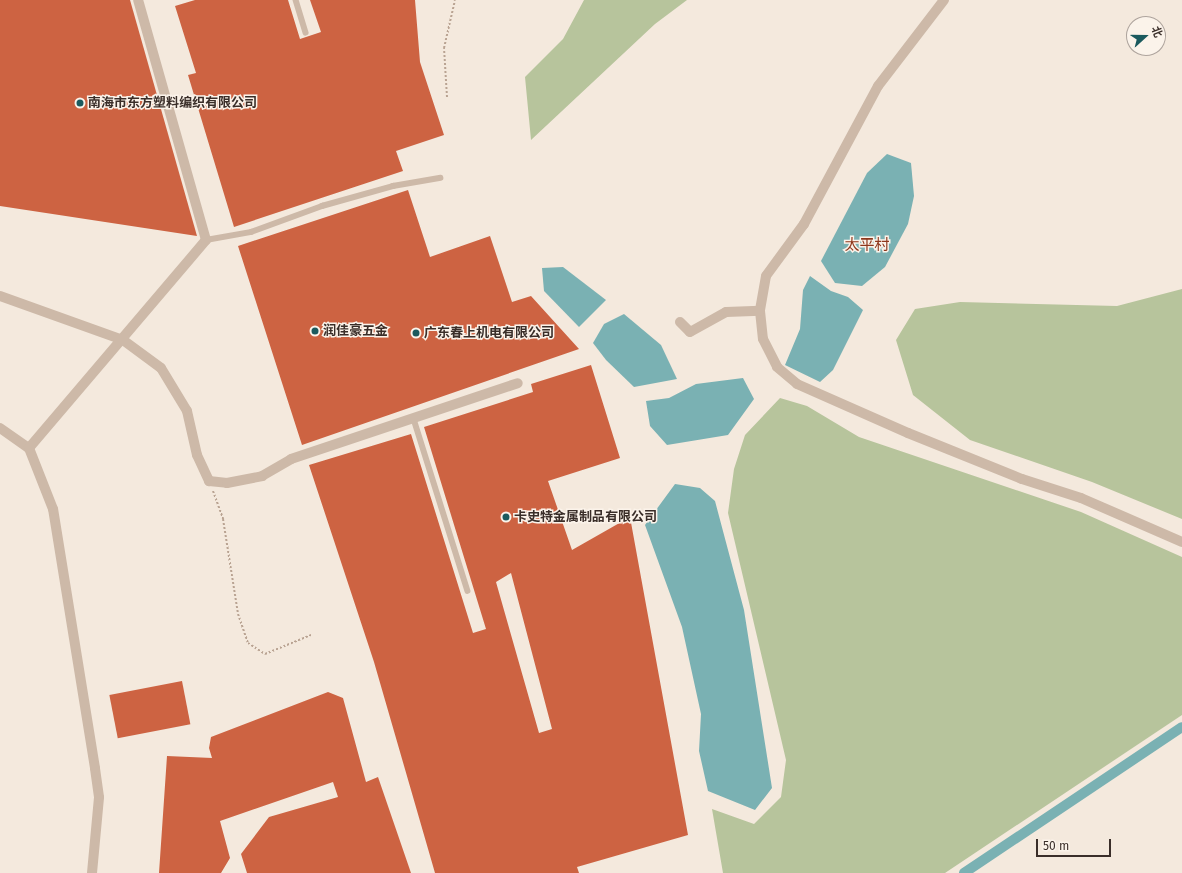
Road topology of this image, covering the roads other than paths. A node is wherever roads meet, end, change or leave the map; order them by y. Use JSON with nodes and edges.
{"nodes":[{"id":1,"x":138,"y":0,"type":"edge"},
{"id":2,"x":296,"y":0,"type":"edge"},
{"id":3,"x":944,"y":0,"type":"edge"},
{"id":4,"x":306,"y":33,"type":"dead end"},
{"id":5,"x":440,"y":178,"type":"dead end"},
{"id":6,"x":206,"y":240,"type":"junction"},
{"id":7,"x":0,"y":296,"type":"edge"},
{"id":8,"x":760,"y":311,"type":"junction"},
{"id":9,"x":680,"y":322,"type":"dead end"},
{"id":10,"x":123,"y":340,"type":"junction"},
{"id":11,"x":518,"y":383,"type":"dead end"},
{"id":12,"x":414,"y":419,"type":"junction"},
{"id":13,"x":0,"y":428,"type":"edge"},
{"id":14,"x":29,"y":448,"type":"junction"},
{"id":15,"x":1182,"y":542,"type":"edge"},
{"id":16,"x":468,"y":592,"type":"dead end"},
{"id":17,"x":92,"y":873,"type":"edge"}],
"edges":[{"from":1,"to":6,"type":"street"},
{"from":2,"to":4,"type":"lane"},
{"from":3,"to":8,"type":"street"},
{"from":5,"to":6,"type":"lane"},
{"from":6,"to":10,"type":"street"},
{"from":7,"to":10,"type":"street"},
{"from":8,"to":9,"type":"street"},
{"from":8,"to":15,"type":"street"},
{"from":10,"to":12,"type":"street"},
{"from":10,"to":14,"type":"street"},
{"from":11,"to":12,"type":"street"},
{"from":12,"to":16,"type":"lane"},
{"from":13,"to":14,"type":"street"},
{"from":14,"to":17,"type":"street"}]}
